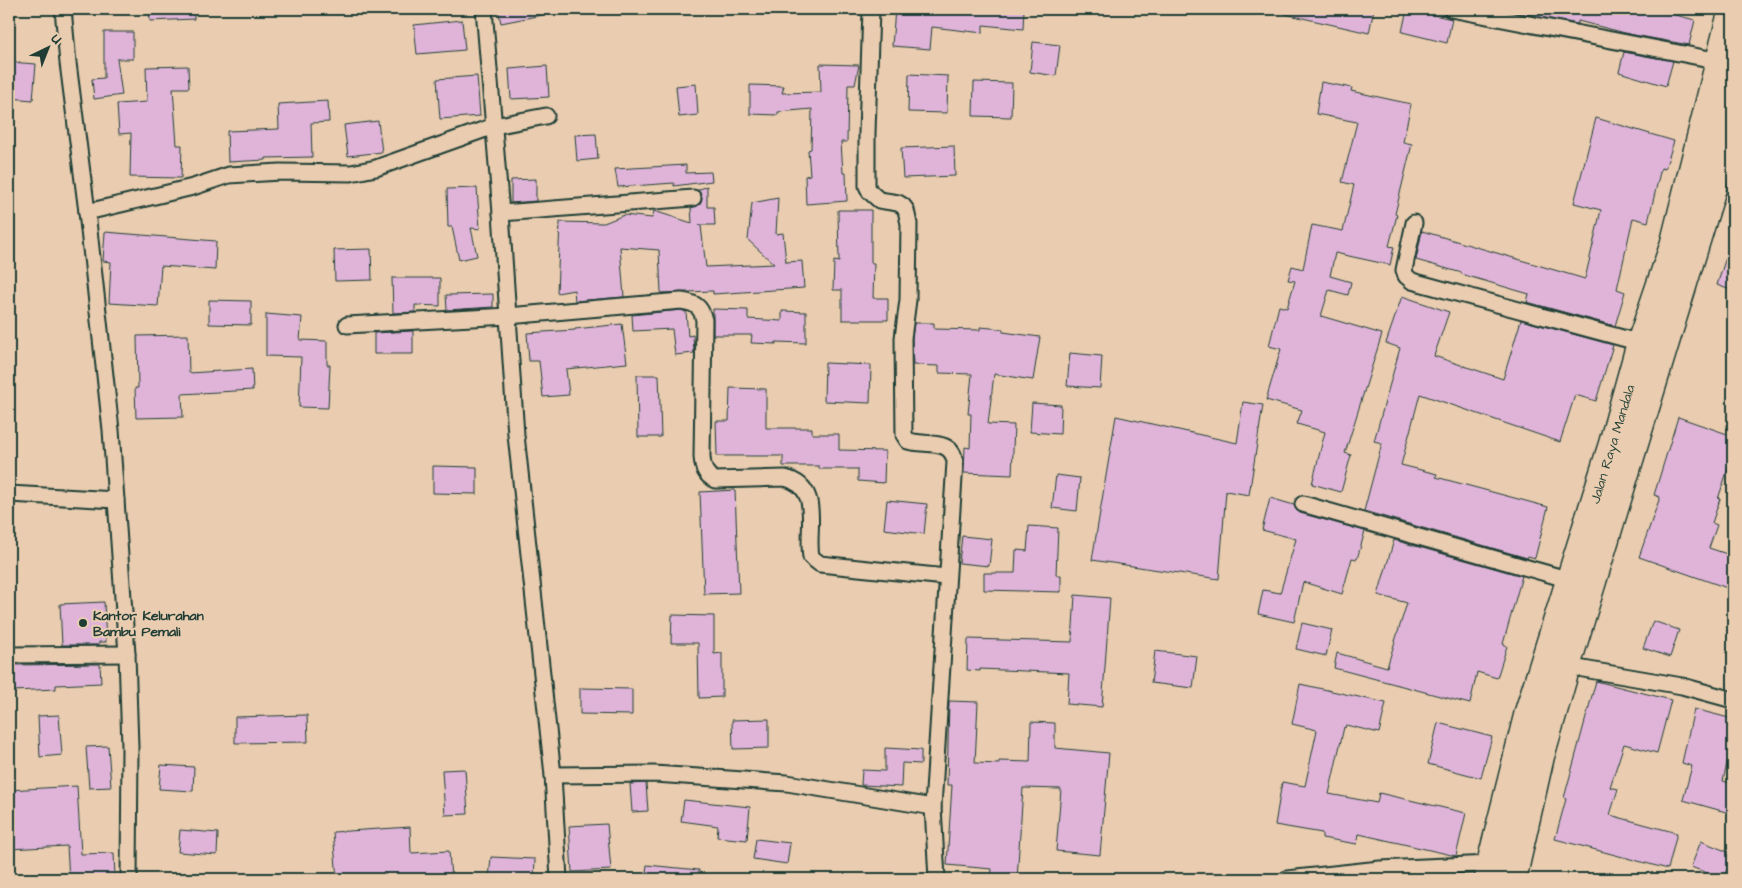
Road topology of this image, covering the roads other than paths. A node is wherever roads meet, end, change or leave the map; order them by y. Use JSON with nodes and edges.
{"nodes":[{"id":1,"x":63,"y":9,"type":"edge"},
{"id":2,"x":484,"y":9,"type":"edge"},
{"id":3,"x":871,"y":9,"type":"edge"},
{"id":4,"x":1451,"y":9,"type":"edge"},
{"id":5,"x":1733,"y":9,"type":"edge"},
{"id":6,"x":1720,"y":61,"type":"junction"},
{"id":7,"x":1733,"y":97,"type":"edge"},
{"id":8,"x":546,"y":116,"type":"dead end"},
{"id":9,"x":494,"y":126,"type":"junction"},
{"id":10,"x":693,"y":198,"type":"dead end"},
{"id":11,"x":87,"y":212,"type":"junction"},
{"id":12,"x":501,"y":213,"type":"junction"},
{"id":13,"x":1414,"y":223,"type":"dead end"},
{"id":14,"x":1683,"y":249,"type":"junction"},
{"id":15,"x":508,"y":316,"type":"junction"},
{"id":16,"x":347,"y":325,"type":"dead end"},
{"id":17,"x":1642,"y":343,"type":"junction"},
{"id":18,"x":9,"y":494,"type":"edge"},
{"id":19,"x":116,"y":500,"type":"junction"},
{"id":20,"x":1303,"y":504,"type":"dead end"},
{"id":21,"x":946,"y":577,"type":"junction"},
{"id":22,"x":1570,"y":580,"type":"junction"},
{"id":23,"x":127,"y":654,"type":"junction"},
{"id":24,"x":9,"y":655,"type":"edge"},
{"id":25,"x":1566,"y":666,"type":"junction"},
{"id":26,"x":1733,"y":700,"type":"edge"},
{"id":27,"x":553,"y":775,"type":"junction"},
{"id":28,"x":933,"y":808,"type":"junction"},
{"id":29,"x":1498,"y":874,"type":"edge"},
{"id":30,"x":129,"y":879,"type":"edge"},
{"id":31,"x":559,"y":879,"type":"edge"},
{"id":32,"x":937,"y":879,"type":"edge"},
{"id":33,"x":1287,"y":879,"type":"edge"}],
"edges":[{"from":1,"to":11,"type":"street"},
{"from":2,"to":9,"type":"street"},
{"from":3,"to":21,"type":"street"},
{"from":4,"to":6,"type":"street"},
{"from":5,"to":6,"type":"highway","name":"Jalan Raya Mandala"},
{"from":6,"to":14,"type":"highway","name":"Jalan Raya Mandala"},
{"from":7,"to":14,"type":"highway","name":"Jalan Raya Mandala"},
{"from":8,"to":9,"type":"street"},
{"from":9,"to":11,"type":"street"},
{"from":9,"to":12,"type":"street"},
{"from":10,"to":12,"type":"street"},
{"from":11,"to":19,"type":"street"},
{"from":12,"to":15,"type":"street"},
{"from":13,"to":17,"type":"street"},
{"from":14,"to":17,"type":"highway","name":"Jalan Raya Mandala"},
{"from":14,"to":25,"type":"highway","name":"Jalan Raya Mandala"},
{"from":15,"to":16,"type":"street"},
{"from":15,"to":21,"type":"street"},
{"from":15,"to":27,"type":"street"},
{"from":17,"to":22,"type":"highway","name":"Jalan Raya Mandala"},
{"from":18,"to":19,"type":"street"},
{"from":19,"to":23,"type":"street"},
{"from":20,"to":22,"type":"street"},
{"from":21,"to":28,"type":"street"},
{"from":22,"to":29,"type":"highway","name":"Jalan Raya Mandala"},
{"from":23,"to":24,"type":"street"},
{"from":23,"to":30,"type":"street"},
{"from":25,"to":26,"type":"street"},
{"from":25,"to":29,"type":"highway","name":"Jalan Raya Mandala"},
{"from":27,"to":28,"type":"street"},
{"from":27,"to":31,"type":"street"},
{"from":28,"to":32,"type":"street"},
{"from":29,"to":33,"type":"street"}]}
